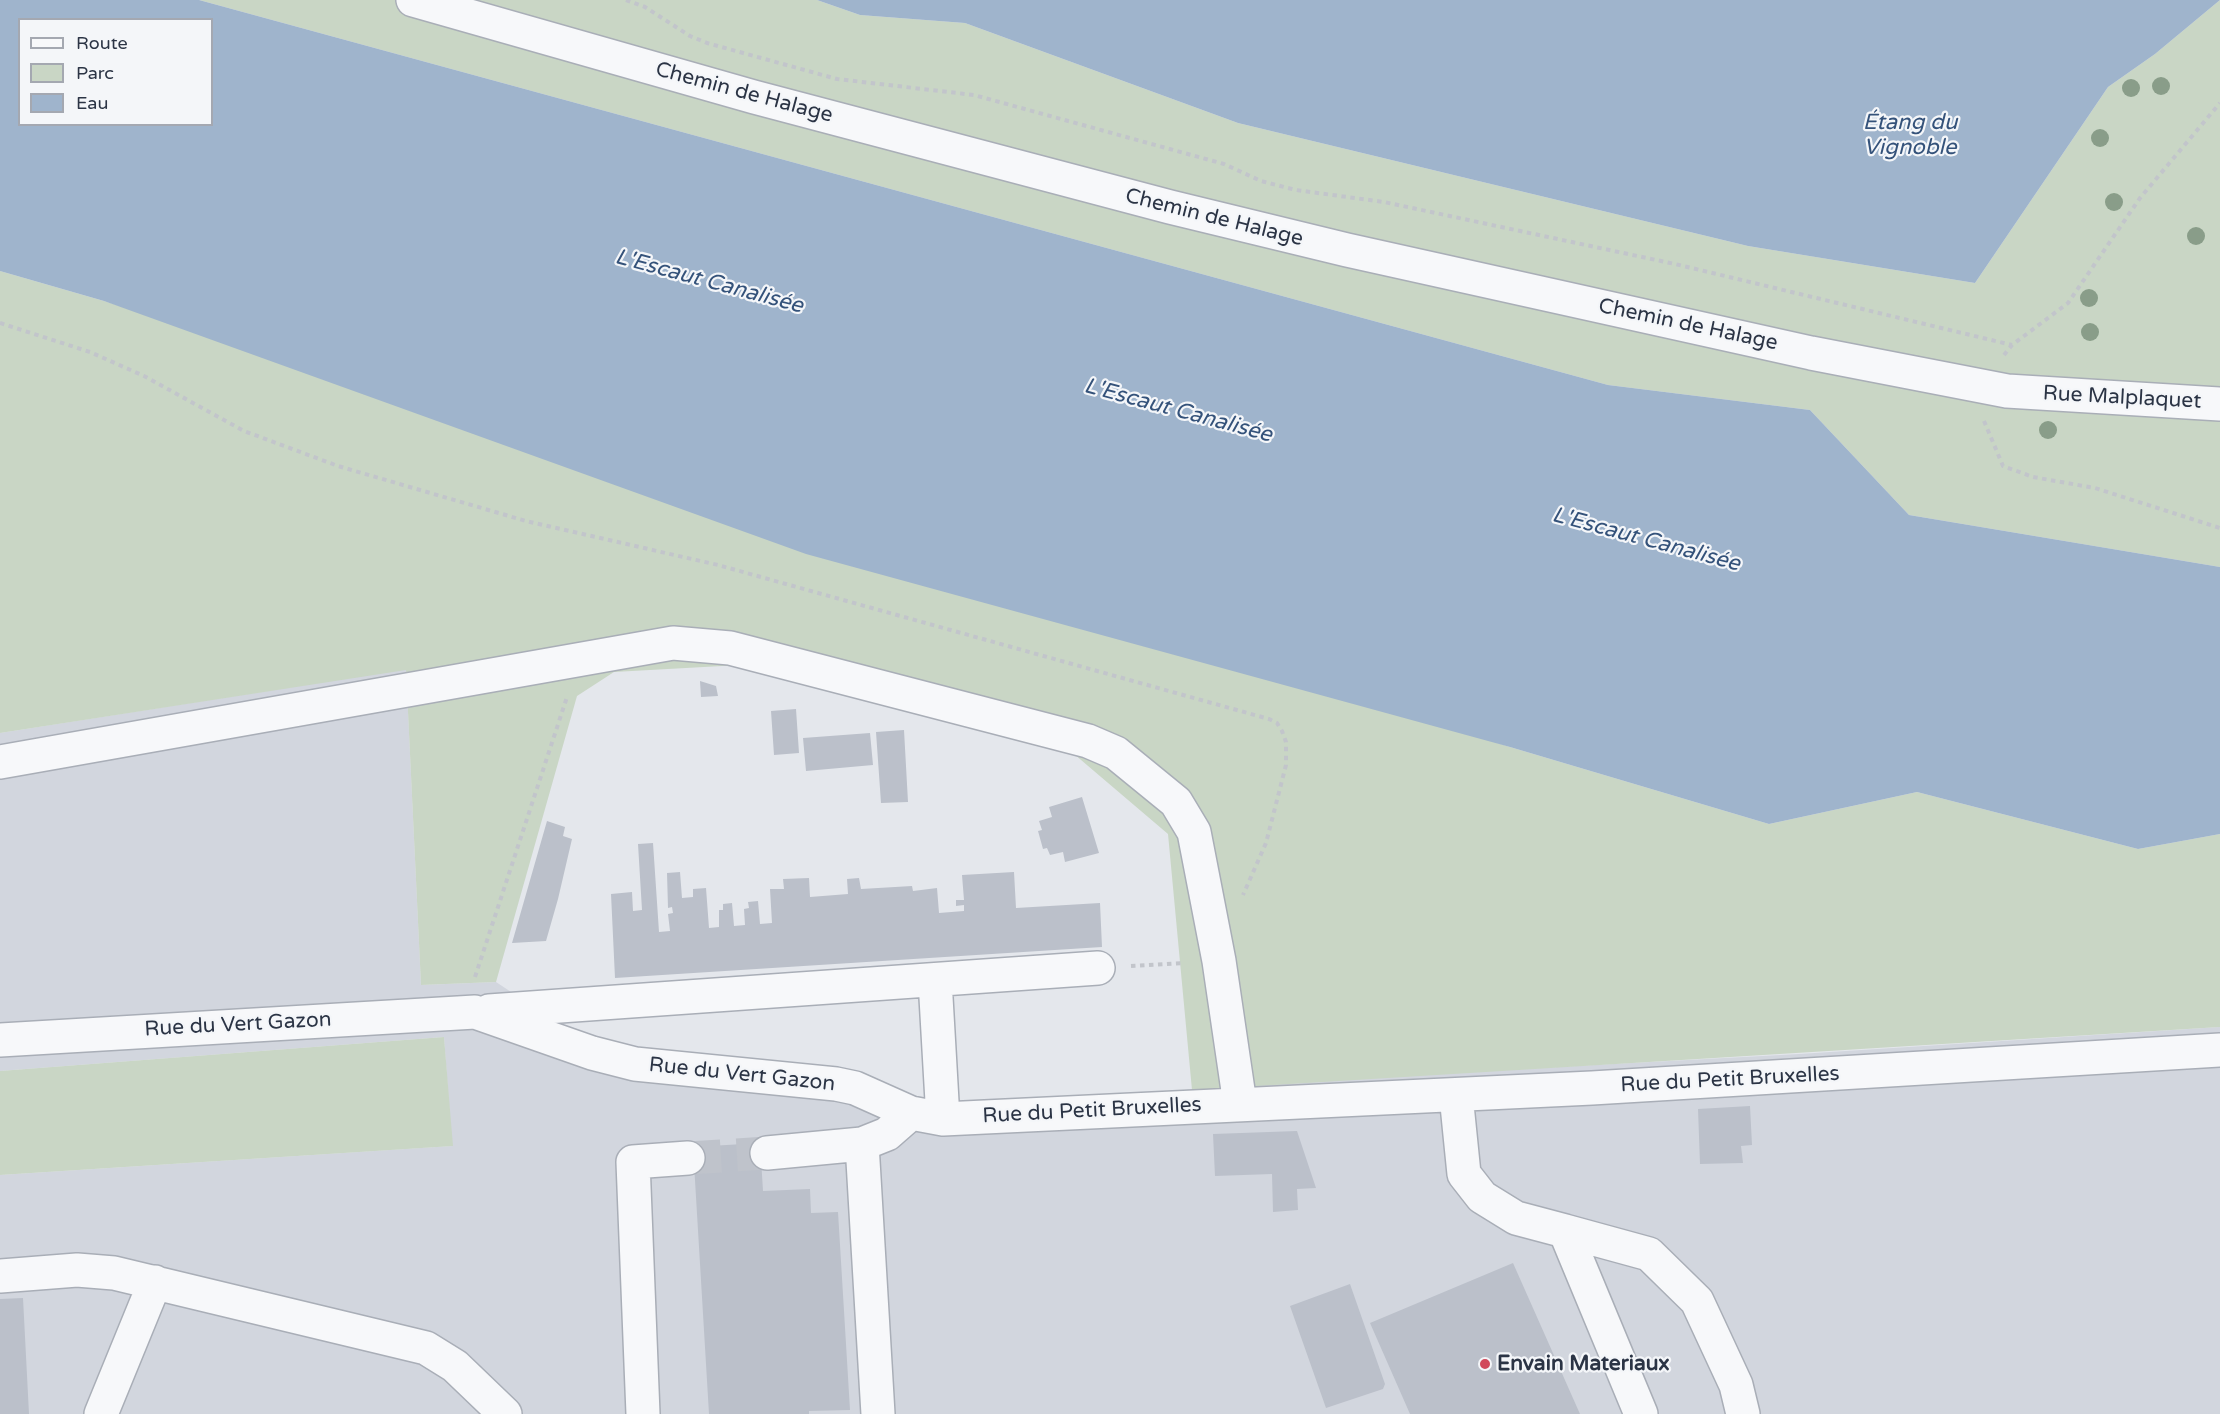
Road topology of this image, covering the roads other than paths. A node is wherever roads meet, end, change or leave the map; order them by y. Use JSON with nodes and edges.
{"nodes":[{"id":1,"x":413,"y":0,"type":"edge"},
{"id":2,"x":2025,"y":393,"type":"joint"},
{"id":3,"x":2220,"y":404,"type":"edge"},
{"id":4,"x":0,"y":762,"type":"edge"},
{"id":5,"x":1098,"y":968,"type":"road end"},
{"id":6,"x":935,"y":980,"type":"junction"},
{"id":7,"x":464,"y":1012,"type":"junction"},
{"id":8,"x":0,"y":1040,"type":"edge"},
{"id":9,"x":2220,"y":1050,"type":"edge"},
{"id":10,"x":1456,"y":1095,"type":"junction"},
{"id":11,"x":1240,"y":1104,"type":"junction"},
{"id":12,"x":911,"y":1113,"type":"junction"},
{"id":13,"x":944,"y":1119,"type":"junction"},
{"id":14,"x":862,"y":1144,"type":"junction"},
{"id":15,"x":767,"y":1153,"type":"tunnel mouth"},
{"id":16,"x":688,"y":1158,"type":"tunnel mouth"},
{"id":17,"x":1565,"y":1231,"type":"junction"},
{"id":18,"x":0,"y":1276,"type":"edge"},
{"id":19,"x":155,"y":1282,"type":"junction"},
{"id":20,"x":101,"y":1414,"type":"edge"},
{"id":21,"x":505,"y":1414,"type":"edge"},
{"id":22,"x":643,"y":1414,"type":"edge"},
{"id":23,"x":878,"y":1414,"type":"edge"},
{"id":24,"x":1641,"y":1414,"type":"edge"},
{"id":25,"x":1743,"y":1414,"type":"edge"}],
"edges":[{"from":1,"to":2,"type":"street","name":"Chemin de Halage"},
{"from":2,"to":3,"type":"street","name":"Rue Malplaquet"},
{"from":4,"to":11,"type":"street"},
{"from":5,"to":6,"type":"street","name":"Rue du Vert Gazon"},
{"from":6,"to":7,"type":"street","name":"Rue du Vert Gazon"},
{"from":6,"to":13,"type":"street"},
{"from":7,"to":8,"type":"street","name":"Rue du Vert Gazon"},
{"from":7,"to":12,"type":"street","name":"Rue du Vert Gazon"},
{"from":9,"to":10,"type":"street","name":"Rue du Petit Bruxelles"},
{"from":10,"to":11,"type":"street","name":"Rue du Petit Bruxelles"},
{"from":10,"to":17,"type":"street"},
{"from":11,"to":13,"type":"street","name":"Rue du Petit Bruxelles"},
{"from":12,"to":13,"type":"street","name":"Rue du Vert Gazon"},
{"from":12,"to":14,"type":"street"},
{"from":14,"to":15,"type":"street"},
{"from":14,"to":23,"type":"street"},
{"from":16,"to":22,"type":"street"},
{"from":17,"to":24,"type":"street"},
{"from":17,"to":25,"type":"street"},
{"from":18,"to":19,"type":"street"},
{"from":19,"to":20,"type":"street"},
{"from":19,"to":21,"type":"street"}]}
